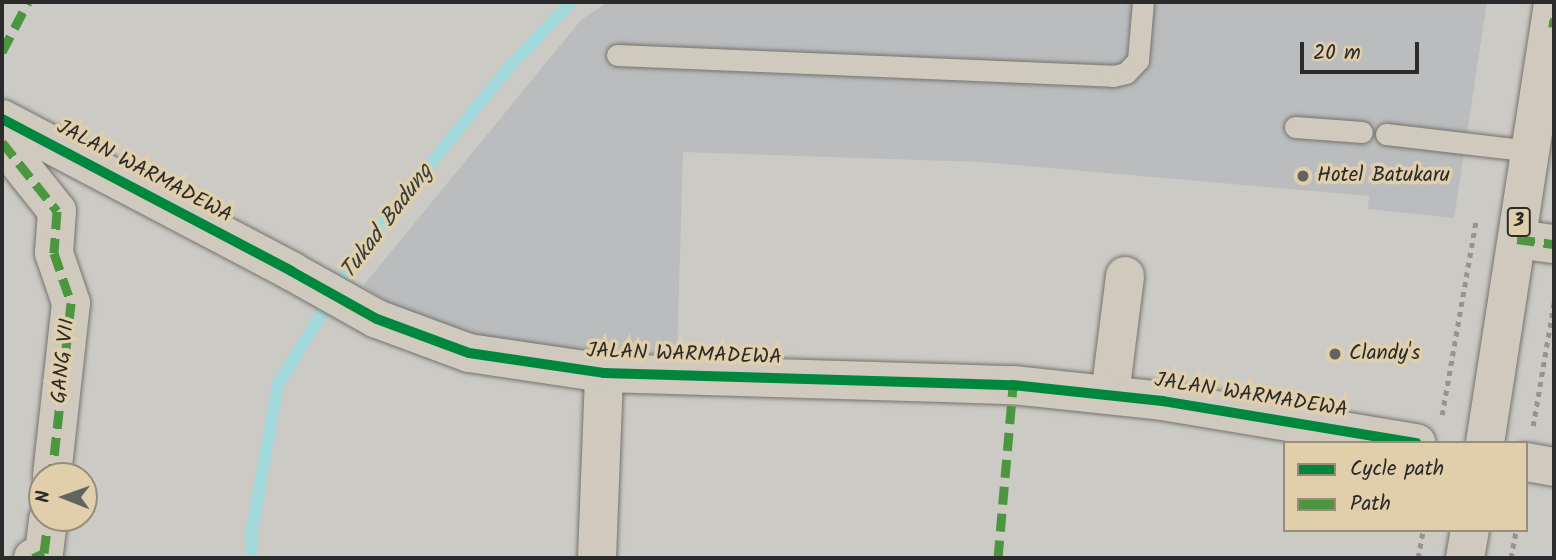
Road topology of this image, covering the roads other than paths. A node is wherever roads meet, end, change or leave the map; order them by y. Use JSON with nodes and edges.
{"nodes":[{"id":1,"x":1143,"y":2,"type":"edge"},
{"id":2,"x":1552,"y":15,"type":"edge"},
{"id":3,"x":617,"y":55,"type":"dead end"},
{"id":4,"x":2,"y":119,"type":"edge"},
{"id":5,"x":1294,"y":127,"type":"dead end"},
{"id":6,"x":1362,"y":132,"type":"dead end"},
{"id":7,"x":1540,"y":132,"type":"edge"},
{"id":8,"x":1386,"y":134,"type":"dead end"},
{"id":9,"x":2,"y":142,"type":"edge"},
{"id":10,"x":1517,"y":239,"type":"junction"},
{"id":11,"x":1554,"y":244,"type":"edge"},
{"id":12,"x":1125,"y":276,"type":"dead end"},
{"id":13,"x":604,"y":373,"type":"junction"},
{"id":14,"x":1110,"y":395,"type":"junction"},
{"id":15,"x":1404,"y":441,"type":"edge"},
{"id":16,"x":1485,"y":441,"type":"edge"},
{"id":17,"x":54,"y":462,"type":"edge"},
{"id":18,"x":46,"y":532,"type":"edge"},
{"id":19,"x":1470,"y":532,"type":"edge"},
{"id":20,"x":33,"y":558,"type":"edge"},
{"id":21,"x":597,"y":558,"type":"edge"},
{"id":22,"x":1465,"y":558,"type":"edge"}],
"edges":[{"from":1,"to":3,"type":"lane"},
{"from":2,"to":7,"type":"main road","number":"3"},
{"from":4,"to":13,"type":"main road","name":"JALAN WARMADEWA"},
{"from":5,"to":6,"type":"lane"},
{"from":7,"to":8,"type":"lane"},
{"from":7,"to":10,"type":"main road","number":"3"},
{"from":9,"to":17,"type":"main road","name":"GANG VII"},
{"from":10,"to":11,"type":"main road"},
{"from":10,"to":16,"type":"main road","number":"3"},
{"from":12,"to":14,"type":"main road"},
{"from":13,"to":14,"type":"main road","name":"JALAN WARMADEWA"},
{"from":13,"to":21,"type":"main road"},
{"from":14,"to":15,"type":"main road","name":"JALAN WARMADEWA"},
{"from":18,"to":20,"type":"main road"},
{"from":19,"to":22,"type":"main road"}]}
